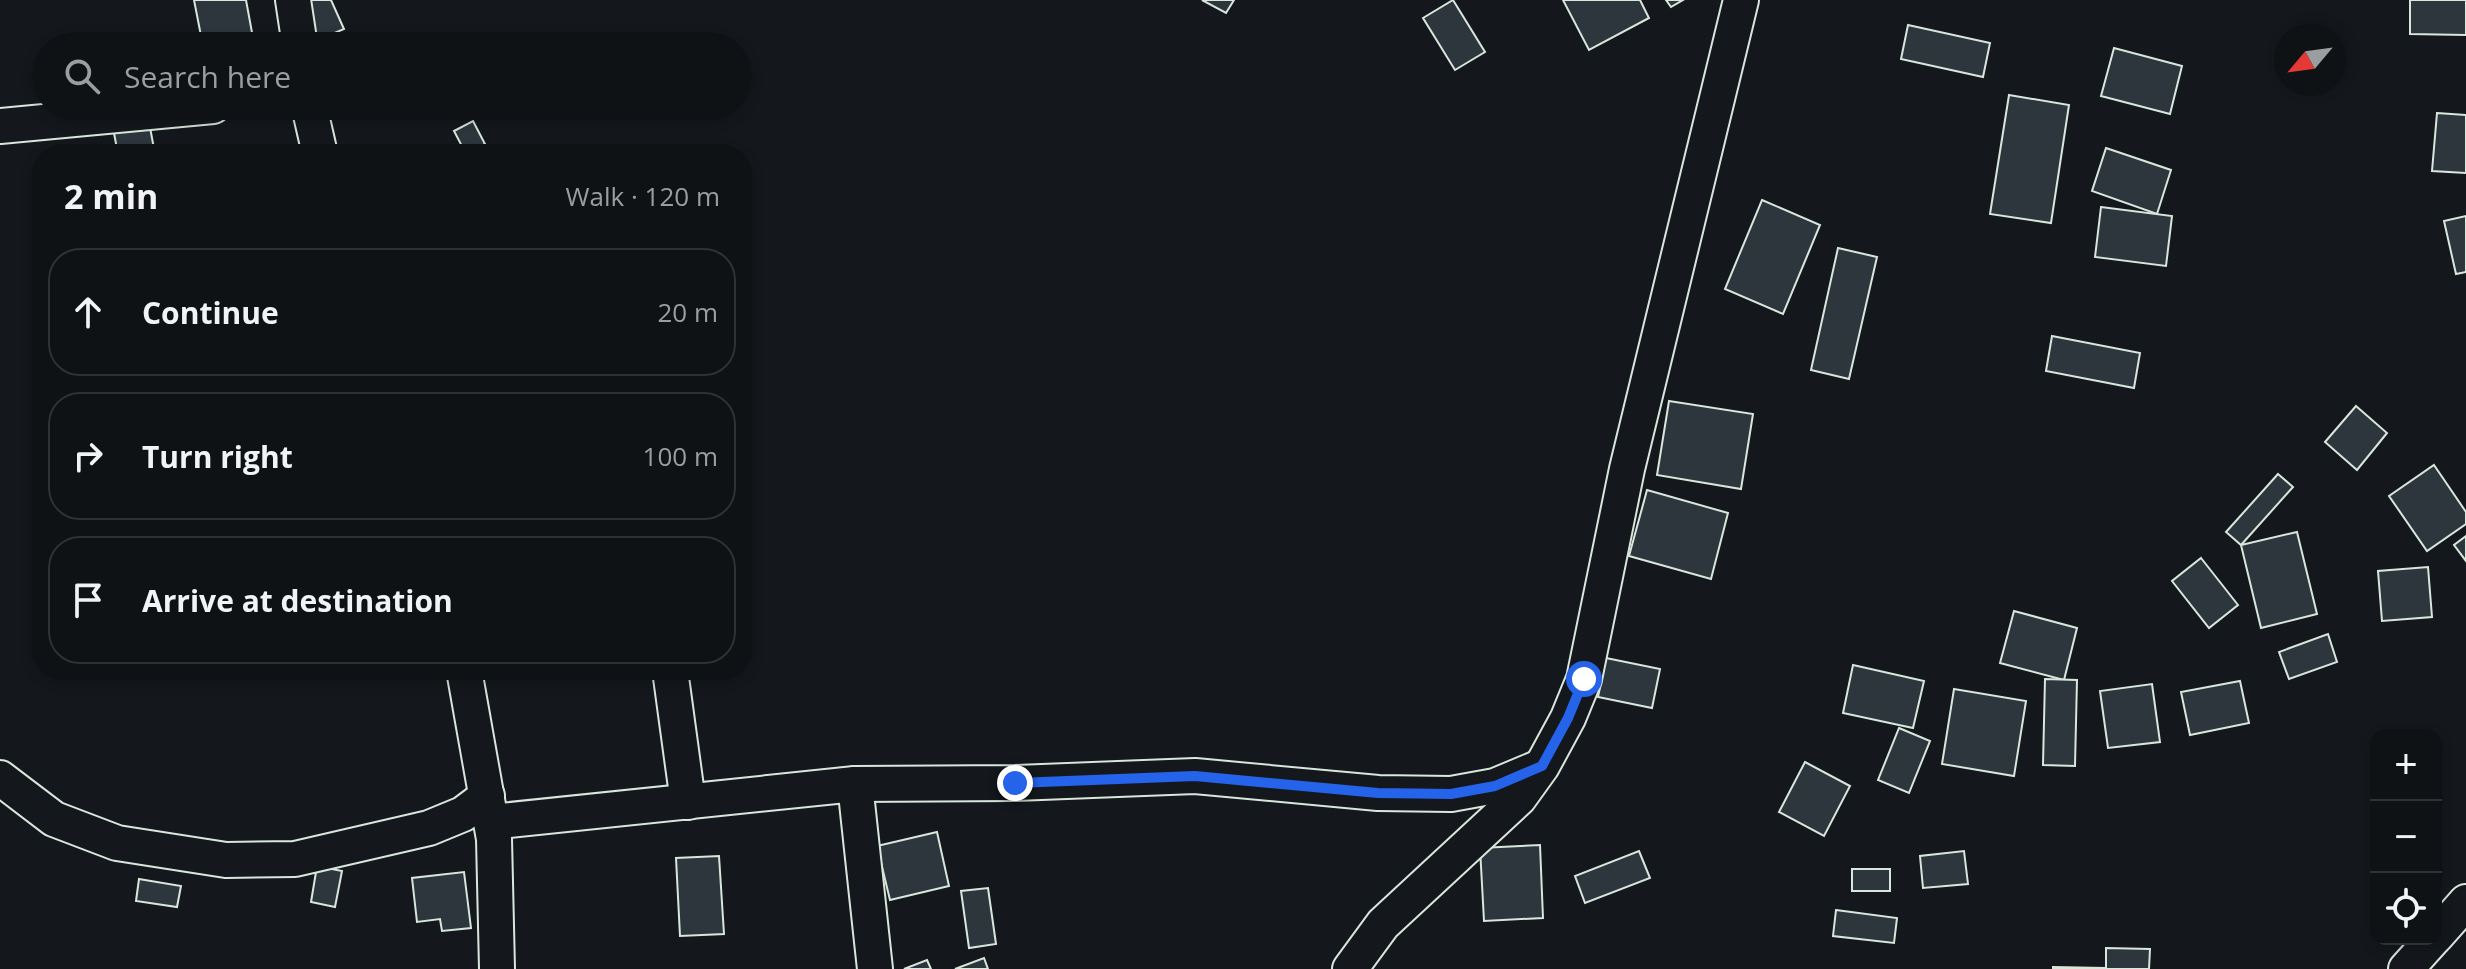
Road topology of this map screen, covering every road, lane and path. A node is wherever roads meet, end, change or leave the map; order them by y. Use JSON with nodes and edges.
{"nodes":[{"id":1,"x":293,"y":0,"type":"edge"},
{"id":2,"x":1741,"y":0,"type":"edge"},
{"id":3,"x":298,"y":32,"type":"edge"},
{"id":4,"x":64,"y":120,"type":"edge"},
{"id":5,"x":312,"y":120,"type":"edge"},
{"id":6,"x":0,"y":126,"type":"edge"},
{"id":7,"x":318,"y":144,"type":"edge"},
{"id":8,"x":466,"y":680,"type":"edge"},
{"id":9,"x":671,"y":680,"type":"edge"},
{"id":10,"x":1542,"y":766,"type":"junction"},
{"id":11,"x":0,"y":778,"type":"edge"},
{"id":12,"x":855,"y":784,"type":"junction"},
{"id":13,"x":688,"y":802,"type":"junction"},
{"id":14,"x":489,"y":809,"type":"junction"},
{"id":15,"x":2466,"y":902,"type":"edge"},
{"id":16,"x":2442,"y":928,"type":"edge"},
{"id":17,"x":2427,"y":945,"type":"edge"},
{"id":18,"x":497,"y":969,"type":"edge"},
{"id":19,"x":875,"y":969,"type":"edge"},
{"id":20,"x":1350,"y":969,"type":"edge"},
{"id":21,"x":2406,"y":969,"type":"edge"}],
"edges":[{"from":1,"to":3,"type":"street"},
{"from":2,"to":10,"type":"street"},
{"from":4,"to":6,"type":"street"},
{"from":5,"to":7,"type":"street"},
{"from":8,"to":14,"type":"street"},
{"from":9,"to":13,"type":"street"},
{"from":10,"to":12,"type":"street"},
{"from":10,"to":20,"type":"street"},
{"from":11,"to":14,"type":"street"},
{"from":12,"to":13,"type":"street"},
{"from":12,"to":19,"type":"street"},
{"from":13,"to":14,"type":"street"},
{"from":14,"to":18,"type":"street"},
{"from":15,"to":16,"type":"street"},
{"from":17,"to":21,"type":"street"}]}
